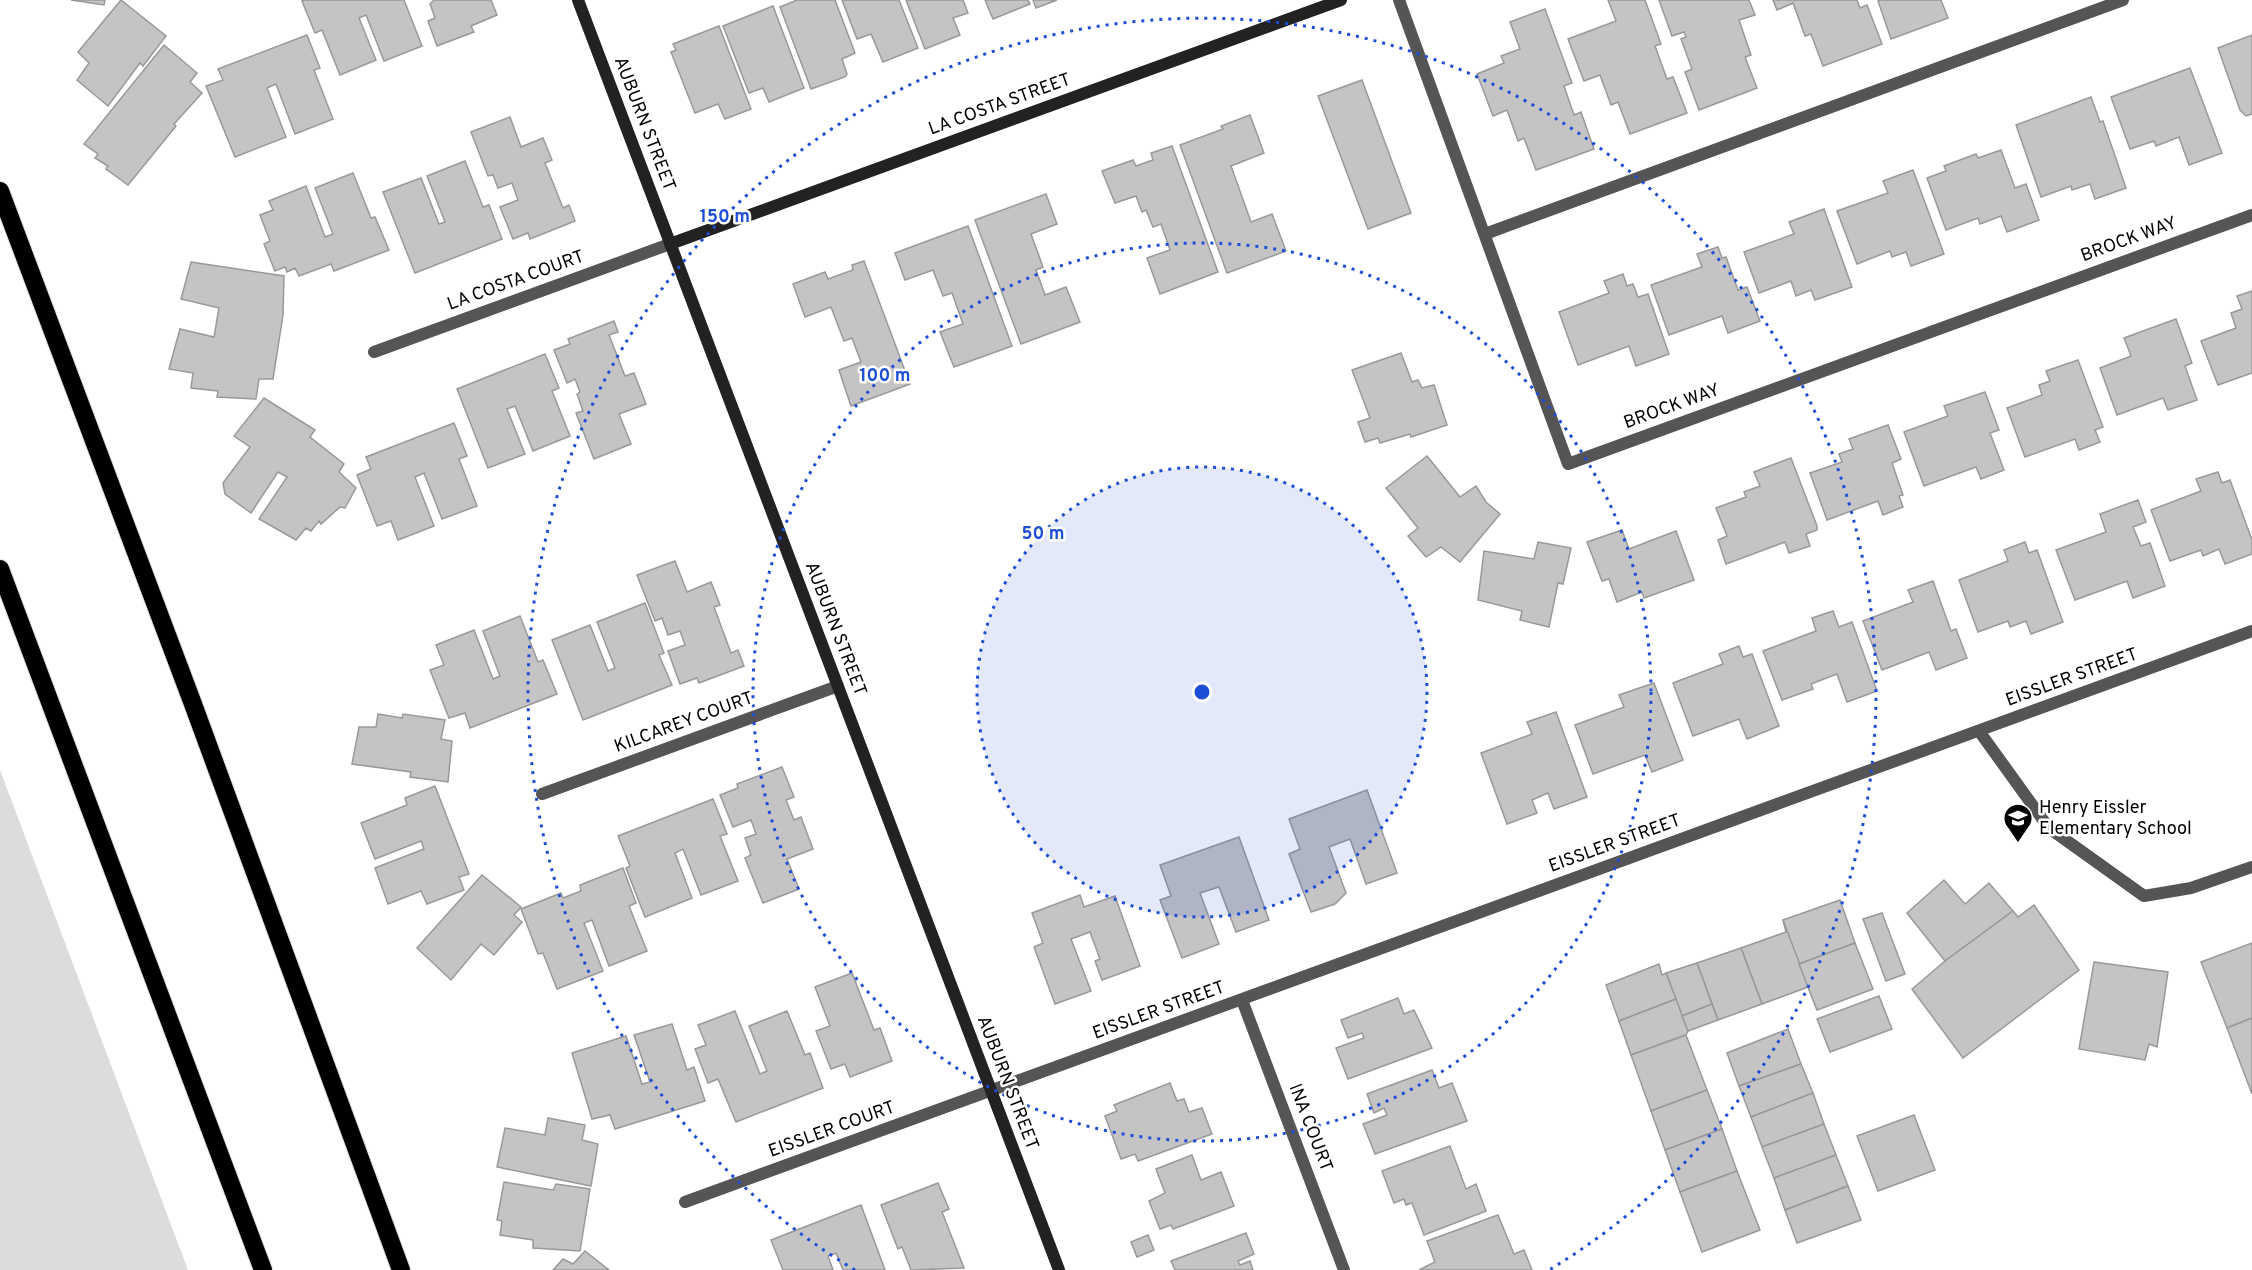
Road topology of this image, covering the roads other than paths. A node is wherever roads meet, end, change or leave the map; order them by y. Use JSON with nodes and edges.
{"nodes":[{"id":1,"x":578,"y":0,"type":"edge"},
{"id":2,"x":1341,"y":0,"type":"edge"},
{"id":3,"x":1399,"y":0,"type":"edge"},
{"id":4,"x":2123,"y":0,"type":"edge"},
{"id":5,"x":0,"y":191,"type":"edge"},
{"id":6,"x":2252,"y":215,"type":"edge"},
{"id":7,"x":1485,"y":234,"type":"junction"},
{"id":8,"x":670,"y":244,"type":"junction"},
{"id":9,"x":374,"y":352,"type":"dead end"},
{"id":10,"x":0,"y":569,"type":"edge"},
{"id":11,"x":2252,"y":632,"type":"edge"},
{"id":12,"x":838,"y":686,"type":"junction"},
{"id":13,"x":1979,"y":731,"type":"junction"},
{"id":14,"x":542,"y":794,"type":"dead end"},
{"id":15,"x":2252,"y":867,"type":"edge"},
{"id":16,"x":1242,"y":1000,"type":"junction"},
{"id":17,"x":991,"y":1091,"type":"junction"},
{"id":18,"x":685,"y":1202,"type":"dead end"},
{"id":19,"x":263,"y":1270,"type":"edge"},
{"id":20,"x":401,"y":1270,"type":"edge"},
{"id":21,"x":1059,"y":1270,"type":"edge"},
{"id":22,"x":1344,"y":1270,"type":"edge"}],
"edges":[{"from":1,"to":8,"type":"main road","name":"AUBURN STREET"},
{"from":2,"to":8,"type":"main road","name":"LA COSTA STREET"},
{"from":3,"to":7,"type":"street","name":"BROCK WAY"},
{"from":4,"to":7,"type":"street"},
{"from":5,"to":20,"type":"highway"},
{"from":6,"to":7,"type":"street","name":"BROCK WAY"},
{"from":8,"to":9,"type":"street","name":"LA COSTA COURT"},
{"from":8,"to":12,"type":"main road","name":"AUBURN STREET"},
{"from":10,"to":19,"type":"highway"},
{"from":11,"to":13,"type":"street","name":"EISSLER STREET"},
{"from":12,"to":14,"type":"street","name":"KILCAREY COURT"},
{"from":12,"to":17,"type":"main road","name":"AUBURN STREET"},
{"from":13,"to":15,"type":"street"},
{"from":13,"to":16,"type":"street","name":"EISSLER STREET"},
{"from":16,"to":17,"type":"street","name":"EISSLER STREET"},
{"from":16,"to":22,"type":"street","name":"INA COURT"},
{"from":17,"to":18,"type":"street","name":"EISSLER COURT"},
{"from":17,"to":21,"type":"main road","name":"AUBURN STREET"}]}
